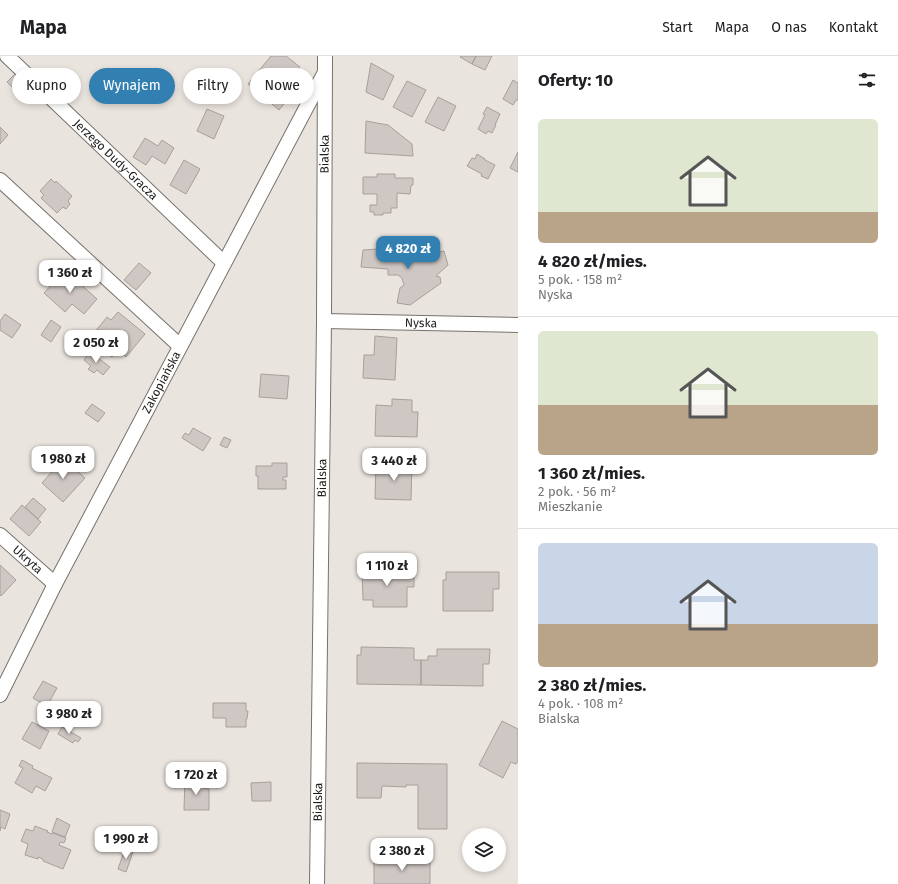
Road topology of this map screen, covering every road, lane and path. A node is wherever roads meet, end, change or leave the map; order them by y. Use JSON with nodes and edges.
{"nodes":[{"id":1,"x":7,"y":56,"type":"edge"},
{"id":2,"x":325,"y":56,"type":"edge"},
{"id":3,"x":325,"y":71,"type":"junction"},
{"id":4,"x":0,"y":180,"type":"edge"},
{"id":5,"x":224,"y":263,"type":"junction"},
{"id":6,"x":324,"y":321,"type":"junction"},
{"id":7,"x":518,"y":325,"type":"edge"},
{"id":8,"x":180,"y":346,"type":"junction"},
{"id":9,"x":0,"y":535,"type":"edge"},
{"id":10,"x":55,"y":584,"type":"junction"},
{"id":11,"x":0,"y":695,"type":"edge"},
{"id":12,"x":316,"y":884,"type":"edge"}],
"edges":[{"from":1,"to":5,"type":"street","name":"Jerzego Dudy-Gracza"},
{"from":2,"to":3,"type":"street","name":"Bialska"},
{"from":3,"to":5,"type":"street","name":"Zakopiańska"},
{"from":3,"to":6,"type":"street","name":"Bialska"},
{"from":4,"to":8,"type":"street"},
{"from":5,"to":8,"type":"street","name":"Zakopiańska"},
{"from":6,"to":7,"type":"street","name":"Nyska"},
{"from":6,"to":12,"type":"street","name":"Bialska"},
{"from":8,"to":10,"type":"street","name":"Zakopiańska"},
{"from":9,"to":10,"type":"street","name":"Ukryta"},
{"from":10,"to":11,"type":"street","name":"Zakopiańska"}]}
